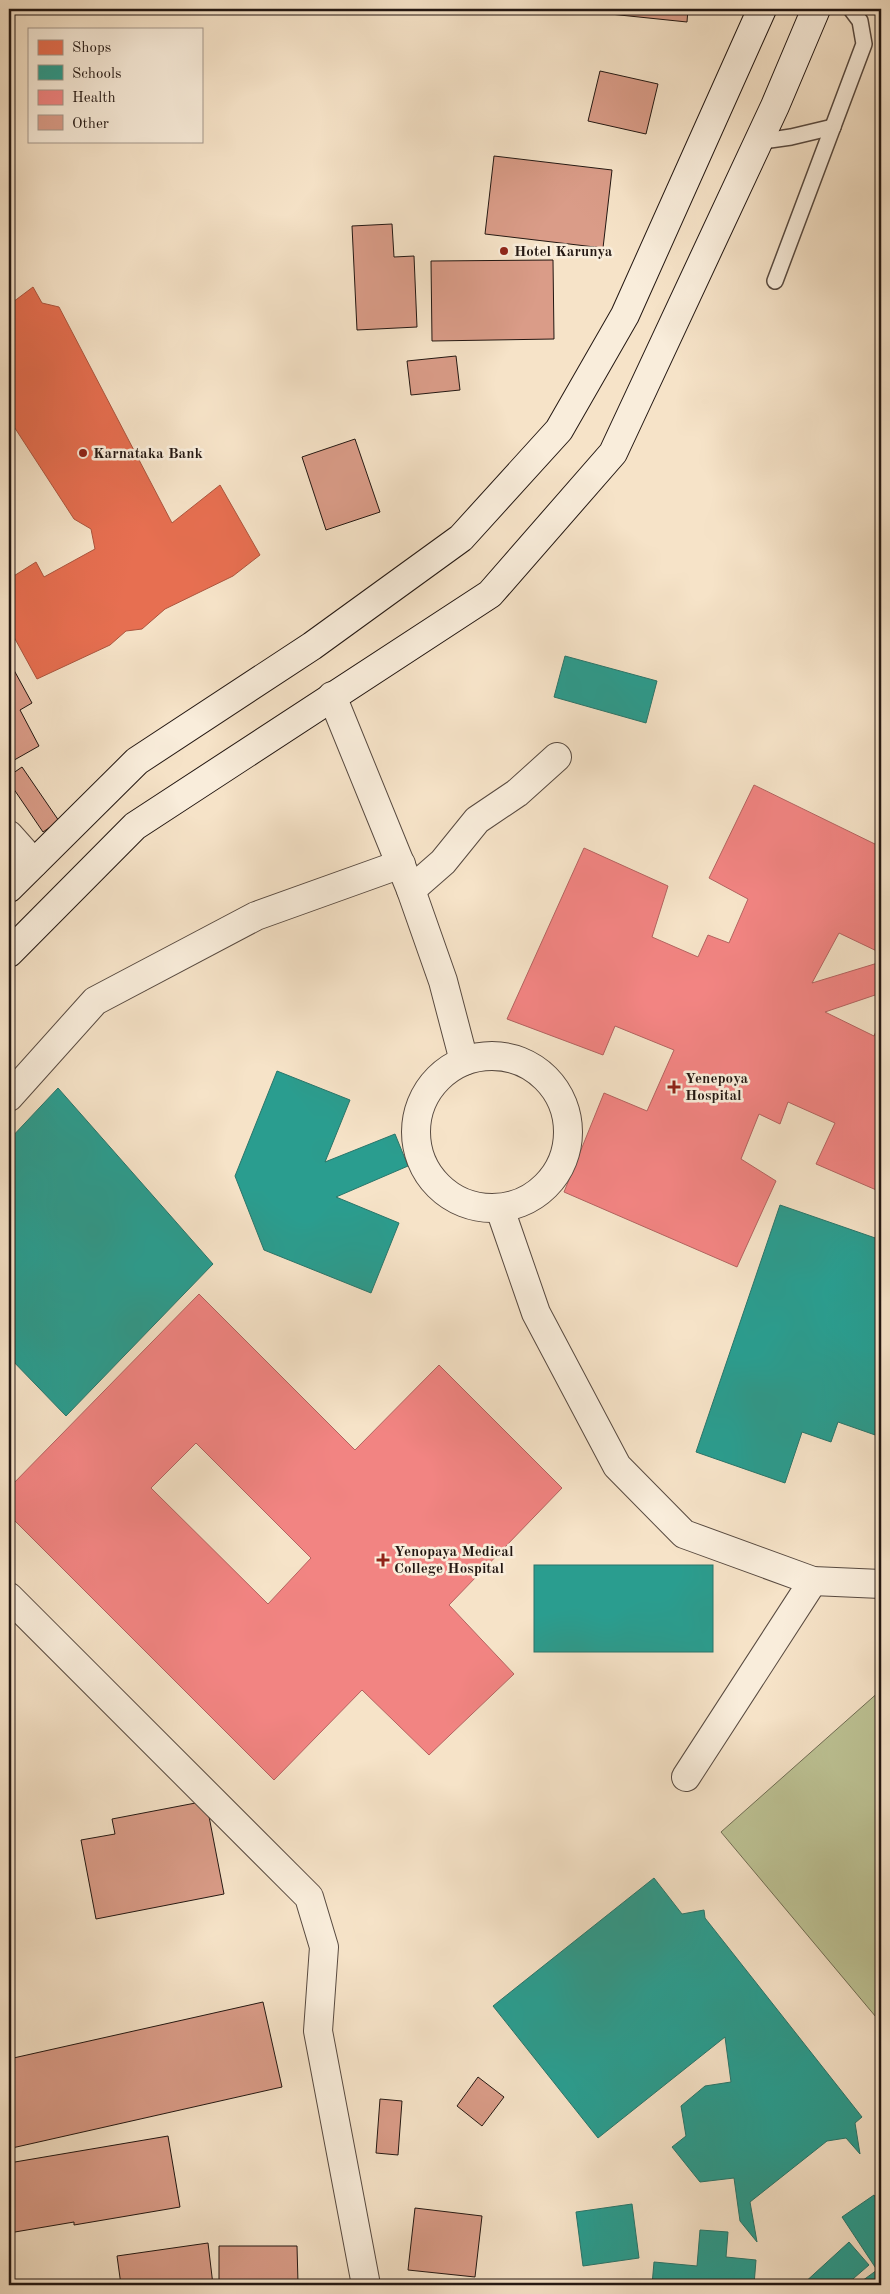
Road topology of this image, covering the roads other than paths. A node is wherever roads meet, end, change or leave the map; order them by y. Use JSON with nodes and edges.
{"nodes":[{"id":1,"x":762,"y":9,"type":"edge"},
{"id":2,"x":816,"y":9,"type":"edge"},
{"id":3,"x":851,"y":9,"type":"edge"},
{"id":4,"x":833,"y":127,"type":"junction"},
{"id":5,"x":758,"y":142,"type":"junction"},
{"id":6,"x":775,"y":282,"type":"dead end"},
{"id":7,"x":332,"y":696,"type":"junction"},
{"id":8,"x":558,"y":757,"type":"dead end"},
{"id":9,"x":9,"y":835,"type":"edge"},
{"id":10,"x":34,"y":863,"type":"junction"},
{"id":11,"x":401,"y":864,"type":"junction"},
{"id":12,"x":9,"y":888,"type":"edge"},
{"id":13,"x":410,"y":890,"type":"junction"},
{"id":14,"x":9,"y":953,"type":"edge"},
{"id":15,"x":464,"y":1062,"type":"junction"},
{"id":16,"x":9,"y":1097,"type":"edge"},
{"id":17,"x":500,"y":1209,"type":"junction"},
{"id":18,"x":813,"y":1581,"type":"junction"},
{"id":19,"x":881,"y":1584,"type":"edge"},
{"id":20,"x":9,"y":1597,"type":"edge"},
{"id":21,"x":686,"y":1777,"type":"dead end"},
{"id":22,"x":366,"y":2285,"type":"edge"}],
"edges":[{"from":1,"to":10,"type":"street"},
{"from":2,"to":5,"type":"street"},
{"from":3,"to":4,"type":"lane"},
{"from":4,"to":5,"type":"lane"},
{"from":4,"to":6,"type":"lane"},
{"from":5,"to":7,"type":"street"},
{"from":7,"to":11,"type":"street"},
{"from":7,"to":14,"type":"street"},
{"from":8,"to":13,"type":"street"},
{"from":9,"to":10,"type":"street"},
{"from":10,"to":12,"type":"street"},
{"from":11,"to":13,"type":"street"},
{"from":11,"to":16,"type":"street"},
{"from":13,"to":15,"type":"street"},
{"from":15,"to":17,"type":"street"},
{"from":15,"to":17,"type":"street"},
{"from":17,"to":18,"type":"street"},
{"from":18,"to":19,"type":"street"},
{"from":18,"to":21,"type":"street"},
{"from":20,"to":22,"type":"street"}]}
